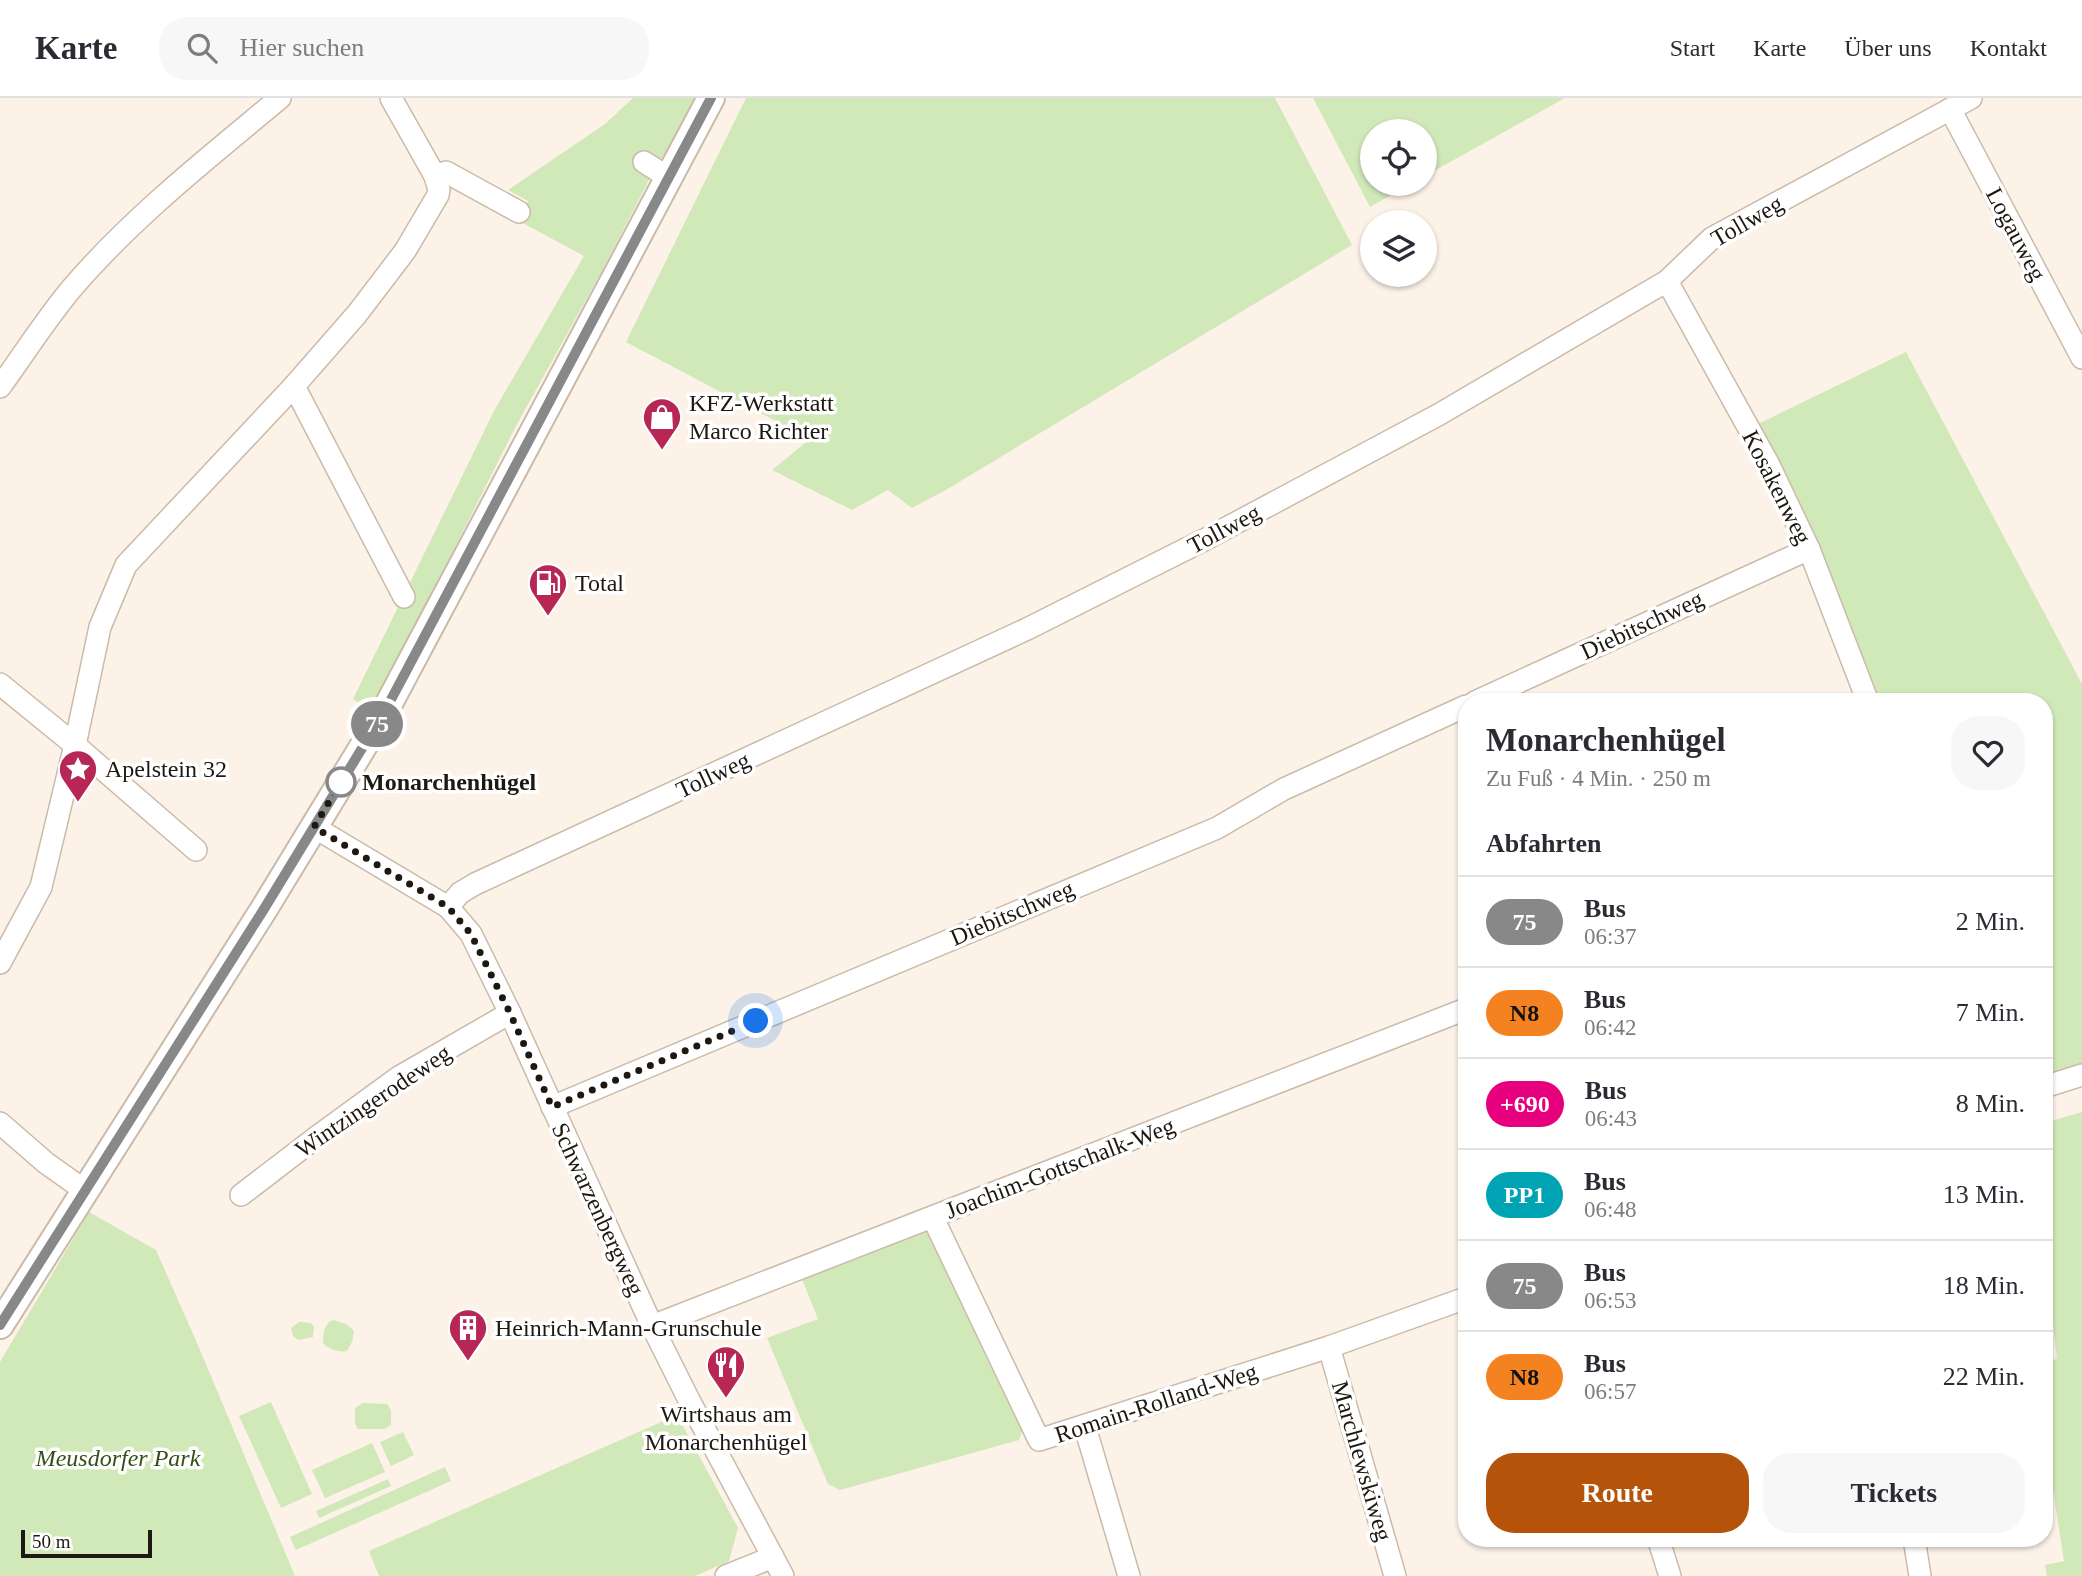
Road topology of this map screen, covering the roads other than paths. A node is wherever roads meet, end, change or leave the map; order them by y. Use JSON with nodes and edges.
{"nodes":[{"id":1,"x":280,"y":98,"type":"edge"},
{"id":2,"x":391,"y":98,"type":"edge"},
{"id":3,"x":710,"y":98,"type":"edge"},
{"id":4,"x":1971,"y":98,"type":"edge"},
{"id":5,"x":1950,"y":109,"type":"junction"},
{"id":6,"x":644,"y":162,"type":"dead end"},
{"id":7,"x":435,"y":176,"type":"junction"},
{"id":8,"x":669,"y":178,"type":"junction"},
{"id":9,"x":519,"y":212,"type":"dead end"},
{"id":10,"x":1667,"y":281,"type":"junction"},
{"id":11,"x":2077,"y":336,"type":"edge"},
{"id":12,"x":2082,"y":358,"type":"edge"},
{"id":13,"x":294,"y":386,"type":"junction"},
{"id":14,"x":0,"y":387,"type":"edge"},
{"id":15,"x":1809,"y":549,"type":"junction"},
{"id":16,"x":404,"y":597,"type":"dead end"},
{"id":17,"x":0,"y":684,"type":"edge"},
{"id":18,"x":1495,"y":693,"type":"edge"},
{"id":19,"x":1865,"y":693,"type":"edge"},
{"id":20,"x":1458,"y":710,"type":"edge"},
{"id":21,"x":75,"y":745,"type":"junction"},
{"id":22,"x":314,"y":827,"type":"junction"},
{"id":23,"x":196,"y":850,"type":"dead end"},
{"id":24,"x":448,"y":907,"type":"junction"},
{"id":25,"x":0,"y":963,"type":"edge"},
{"id":26,"x":1458,"y":1012,"type":"edge"},
{"id":27,"x":510,"y":1013,"type":"junction"},
{"id":28,"x":2082,"y":1074,"type":"edge"},
{"id":29,"x":2053,"y":1084,"type":"edge"},
{"id":30,"x":552,"y":1107,"type":"junction"},
{"id":31,"x":0,"y":1123,"type":"edge"},
{"id":32,"x":84,"y":1190,"type":"junction"},
{"id":33,"x":241,"y":1195,"type":"dead end"},
{"id":34,"x":933,"y":1218,"type":"junction"},
{"id":35,"x":1458,"y":1301,"type":"edge"},
{"id":36,"x":0,"y":1325,"type":"edge"},
{"id":37,"x":652,"y":1326,"type":"junction"},
{"id":38,"x":1329,"y":1347,"type":"junction"},
{"id":39,"x":1085,"y":1427,"type":"junction"},
{"id":40,"x":1661,"y":1547,"type":"edge"},
{"id":41,"x":1915,"y":1547,"type":"edge"},
{"id":42,"x":773,"y":1556,"type":"junction"},
{"id":43,"x":726,"y":1576,"type":"edge"},
{"id":44,"x":783,"y":1576,"type":"edge"},
{"id":45,"x":1129,"y":1576,"type":"edge"},
{"id":46,"x":1395,"y":1576,"type":"edge"},
{"id":47,"x":1670,"y":1576,"type":"edge"},
{"id":48,"x":1920,"y":1576,"type":"edge"}],
"edges":[{"from":1,"to":14,"type":"street"},
{"from":2,"to":7,"type":"street"},
{"from":3,"to":8,"type":"main road"},
{"from":4,"to":5,"type":"street","name":"Tollweg"},
{"from":5,"to":10,"type":"street","name":"Tollweg"},
{"from":5,"to":11,"type":"street","name":"Logauweg"},
{"from":6,"to":8,"type":"street"},
{"from":7,"to":9,"type":"street"},
{"from":7,"to":13,"type":"street"},
{"from":8,"to":22,"type":"main road"},
{"from":10,"to":15,"type":"street","name":"Kosakenweg"},
{"from":10,"to":24,"type":"street","name":"Tollweg"},
{"from":11,"to":12,"type":"street","name":"Logauweg"},
{"from":13,"to":16,"type":"street"},
{"from":13,"to":21,"type":"street"},
{"from":15,"to":18,"type":"street","name":"Diebitschweg"},
{"from":15,"to":19,"type":"street","name":"Kosakenweg"},
{"from":17,"to":21,"type":"street"},
{"from":20,"to":30,"type":"street","name":"Diebitschweg"},
{"from":21,"to":23,"type":"street"},
{"from":21,"to":25,"type":"street"},
{"from":22,"to":24,"type":"street","name":"Schwarzenbergweg"},
{"from":22,"to":32,"type":"main road"},
{"from":24,"to":27,"type":"street","name":"Schwarzenbergweg"},
{"from":26,"to":34,"type":"street","name":"Joachim-Gottschalk-Weg"},
{"from":27,"to":30,"type":"street","name":"Schwarzenbergweg"},
{"from":27,"to":33,"type":"street","name":"Wintzingerodeweg"},
{"from":28,"to":29,"type":"street"},
{"from":30,"to":37,"type":"street","name":"Schwarzenbergweg"},
{"from":31,"to":32,"type":"street"},
{"from":32,"to":36,"type":"main road"},
{"from":34,"to":37,"type":"street","name":"Joachim-Gottschalk-Weg"},
{"from":34,"to":39,"type":"street","name":"Romain-Rolland-Weg"},
{"from":35,"to":38,"type":"street","name":"Romain-Rolland-Weg"},
{"from":37,"to":42,"type":"street","name":"Schwarzenbergweg"},
{"from":38,"to":39,"type":"street","name":"Romain-Rolland-Weg"},
{"from":38,"to":46,"type":"street","name":"Marchlewskiweg"},
{"from":39,"to":45,"type":"street"},
{"from":40,"to":47,"type":"street"},
{"from":41,"to":48,"type":"street"},
{"from":42,"to":43,"type":"street"},
{"from":42,"to":44,"type":"street","name":"Schwarzenbergweg"}]}
